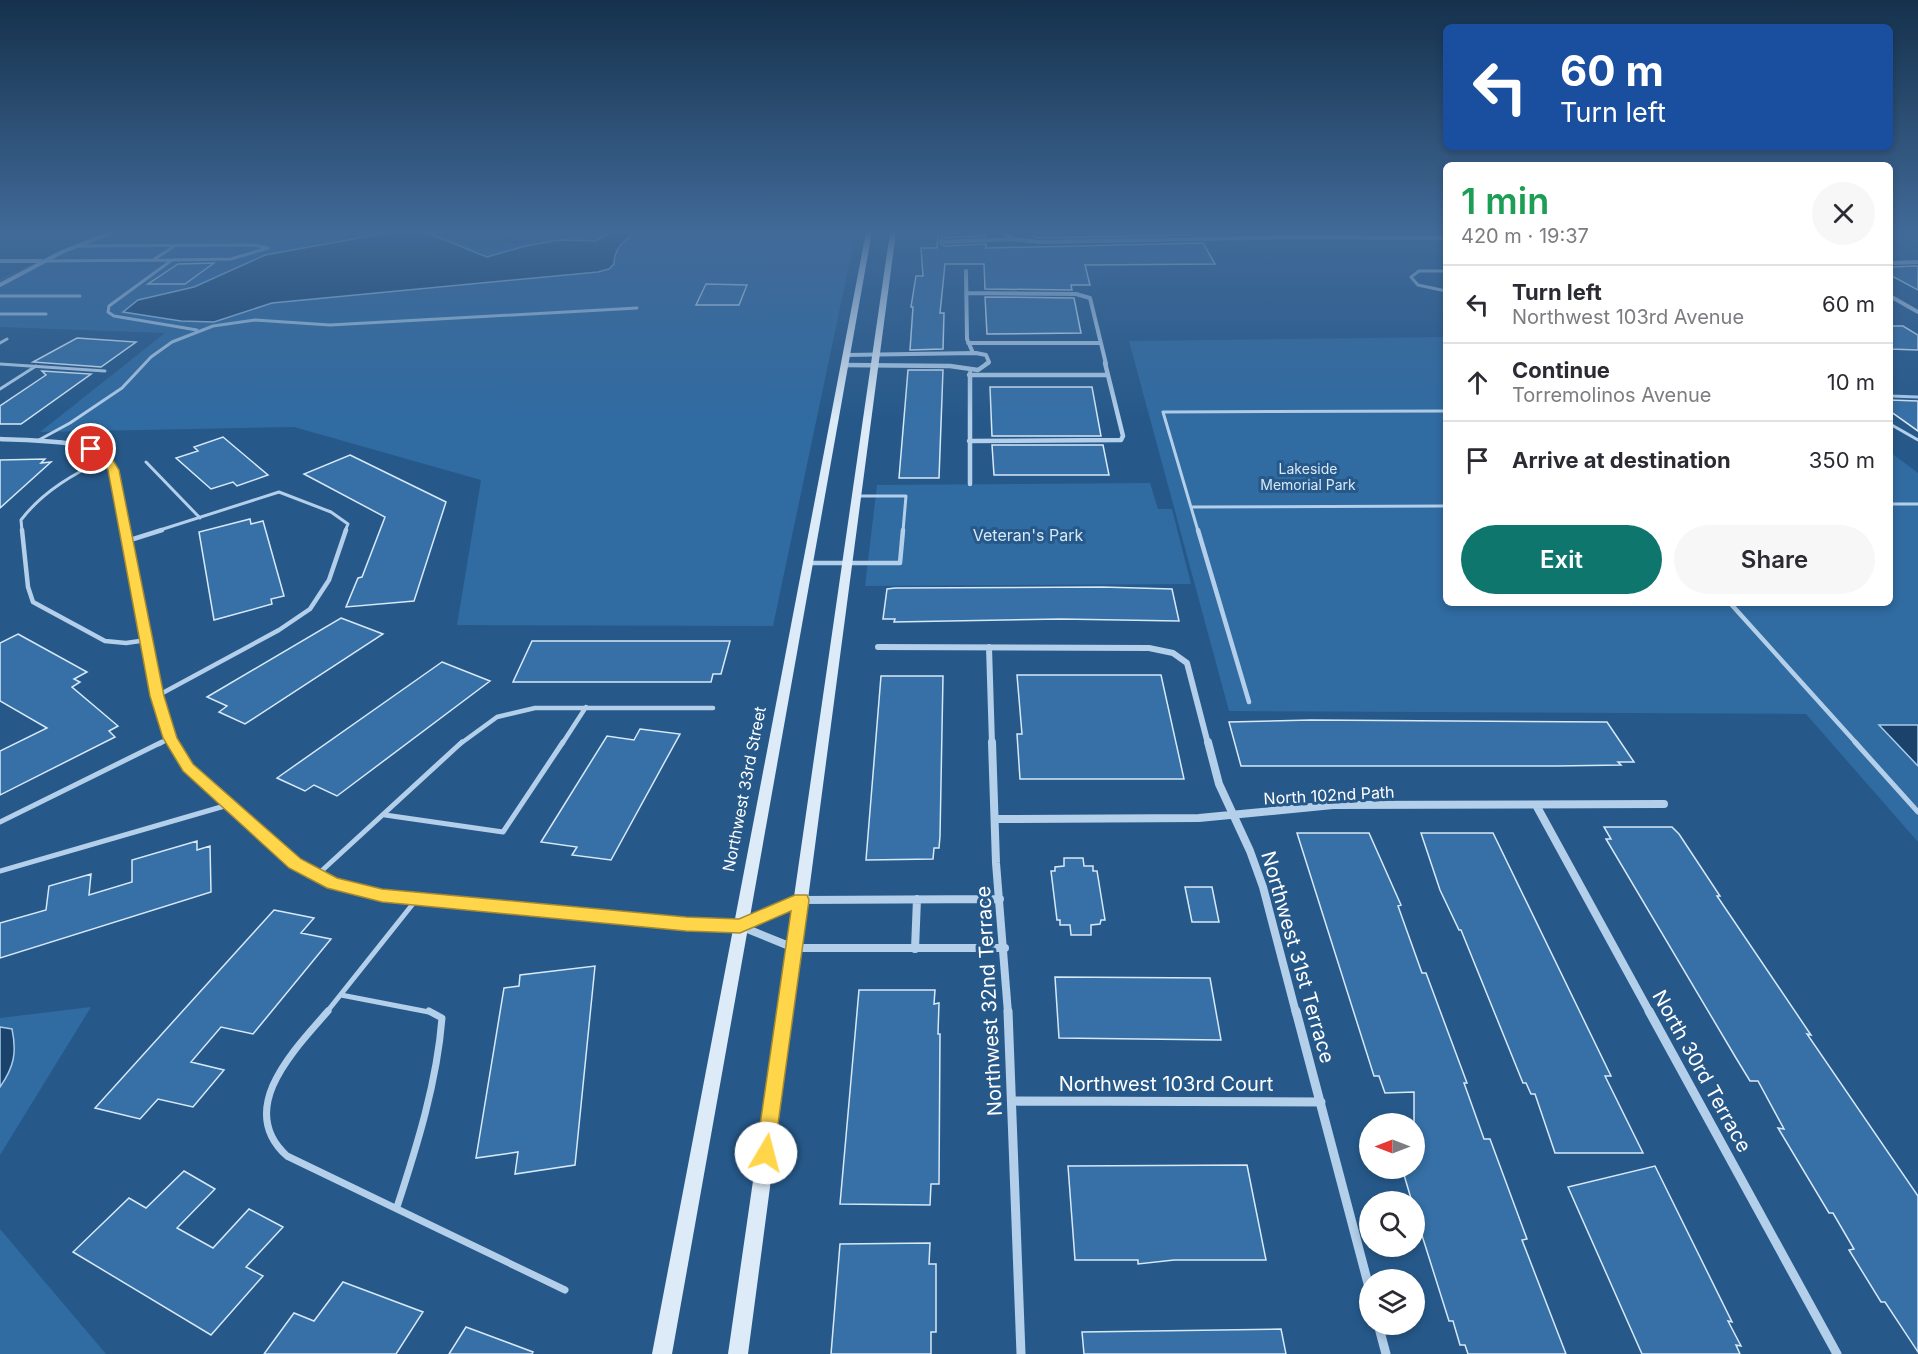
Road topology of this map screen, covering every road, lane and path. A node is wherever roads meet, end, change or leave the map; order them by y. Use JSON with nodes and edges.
{"nodes":[{"id":1,"x":128,"y":295,"type":"edge"},
{"id":2,"x":857,"y":295,"type":"edge"},
{"id":3,"x":884,"y":295,"type":"edge"},
{"id":4,"x":967,"y":295,"type":"edge"},
{"id":5,"x":1085,"y":295,"type":"edge"},
{"id":6,"x":0,"y":296,"type":"edge"},
{"id":7,"x":80,"y":296,"type":"dead end"},
{"id":8,"x":1893,"y":298,"type":"edge"},
{"id":9,"x":637,"y":308,"type":"dead end"},
{"id":10,"x":1918,"y":312,"type":"edge"},
{"id":11,"x":0,"y":314,"type":"edge"},
{"id":12,"x":46,"y":314,"type":"dead end"},
{"id":13,"x":200,"y":331,"type":"junction"},
{"id":14,"x":7,"y":339,"type":"dead end"},
{"id":15,"x":0,"y":342,"type":"edge"},
{"id":16,"x":968,"y":343,"type":"junction"},
{"id":17,"x":1101,"y":343,"type":"junction"},
{"id":18,"x":974,"y":353,"type":"junction"},
{"id":19,"x":955,"y":354,"type":"junction"},
{"id":20,"x":876,"y":355,"type":"junction"},
{"id":21,"x":845,"y":360,"type":"junction"},
{"id":22,"x":0,"y":364,"type":"edge"},
{"id":23,"x":875,"y":365,"type":"junction"},
{"id":24,"x":36,"y":366,"type":"junction"},
{"id":25,"x":956,"y":366,"type":"junction"},
{"id":26,"x":105,"y":371,"type":"dead end"},
{"id":27,"x":970,"y":372,"type":"junction"},
{"id":28,"x":1108,"y":375,"type":"junction"},
{"id":29,"x":0,"y":383,"type":"edge"},
{"id":30,"x":8,"y":384,"type":"junction"},
{"id":31,"x":0,"y":389,"type":"edge"},
{"id":32,"x":1893,"y":396,"type":"edge"},
{"id":33,"x":1918,"y":397,"type":"edge"},
{"id":34,"x":1443,"y":411,"type":"edge"},
{"id":35,"x":1893,"y":426,"type":"edge"},
{"id":36,"x":0,"y":439,"type":"edge"},
{"id":37,"x":1918,"y":440,"type":"edge"},
{"id":38,"x":38,"y":441,"type":"junction"},
{"id":39,"x":969,"y":441,"type":"junction"},
{"id":40,"x":106,"y":458,"type":"junction"},
{"id":41,"x":146,"y":462,"type":"dead end"},
{"id":42,"x":970,"y":484,"type":"dead end"},
{"id":43,"x":857,"y":496,"type":"junction"},
{"id":44,"x":1893,"y":504,"type":"edge"},
{"id":45,"x":1918,"y":504,"type":"edge"},
{"id":46,"x":1443,"y":506,"type":"edge"},
{"id":47,"x":1192,"y":507,"type":"junction"},
{"id":48,"x":200,"y":519,"type":"junction"},
{"id":49,"x":127,"y":541,"type":"junction"},
{"id":50,"x":808,"y":562,"type":"junction"},
{"id":51,"x":847,"y":563,"type":"junction"},
{"id":52,"x":1733,"y":606,"type":"edge"},
{"id":53,"x":147,"y":640,"type":"junction"},
{"id":54,"x":878,"y":647,"type":"dead end"},
{"id":55,"x":989,"y":647,"type":"junction"},
{"id":56,"x":157,"y":696,"type":"junction"},
{"id":57,"x":1249,"y":702,"type":"dead end"},
{"id":58,"x":586,"y":707,"type":"junction"},
{"id":59,"x":713,"y":708,"type":"dead end"},
{"id":60,"x":170,"y":738,"type":"junction"},
{"id":61,"x":1664,"y":804,"type":"dead end"},
{"id":62,"x":228,"y":805,"type":"junction"},
{"id":63,"x":1536,"y":805,"type":"junction"},
{"id":64,"x":1918,"y":812,"type":"edge"},
{"id":65,"x":385,"y":815,"type":"junction"},
{"id":66,"x":1233,"y":815,"type":"junction"},
{"id":67,"x":995,"y":819,"type":"junction"},
{"id":68,"x":0,"y":822,"type":"edge"},
{"id":69,"x":0,"y":871,"type":"edge"},
{"id":70,"x":316,"y":876,"type":"junction"},
{"id":71,"x":917,"y":899,"type":"junction"},
{"id":72,"x":1000,"y":899,"type":"junction"},
{"id":73,"x":416,"y":900,"type":"junction"},
{"id":74,"x":801,"y":900,"type":"junction"},
{"id":75,"x":740,"y":926,"type":"junction"},
{"id":76,"x":794,"y":948,"type":"junction"},
{"id":77,"x":1005,"y":948,"type":"junction"},
{"id":78,"x":915,"y":949,"type":"junction"},
{"id":79,"x":341,"y":995,"type":"junction"},
{"id":80,"x":1012,"y":1101,"type":"junction"},
{"id":81,"x":1321,"y":1102,"type":"junction"},
{"id":82,"x":397,"y":1207,"type":"junction"},
{"id":83,"x":1364,"y":1269,"type":"edge"},
{"id":84,"x":565,"y":1290,"type":"dead end"},
{"id":85,"x":1381,"y":1335,"type":"edge"},
{"id":86,"x":662,"y":1354,"type":"edge"},
{"id":87,"x":738,"y":1354,"type":"edge"},
{"id":88,"x":1022,"y":1354,"type":"edge"},
{"id":89,"x":1386,"y":1354,"type":"edge"},
{"id":90,"x":1837,"y":1354,"type":"edge"}],
"edges":[{"from":1,"to":13,"type":"lane"},
{"from":2,"to":21,"type":"street","name":"Northwest 33rd Street"},
{"from":3,"to":20,"type":"street"},
{"from":4,"to":16,"type":"street"},
{"from":5,"to":17,"type":"street"},
{"from":6,"to":7,"type":"lane"},
{"from":8,"to":10,"type":"street"},
{"from":9,"to":13,"type":"lane"},
{"from":11,"to":12,"type":"lane"},
{"from":13,"to":38,"type":"lane"},
{"from":14,"to":15,"type":"lane"},
{"from":16,"to":17,"type":"street"},
{"from":16,"to":18,"type":"street"},
{"from":17,"to":28,"type":"street"},
{"from":18,"to":19,"type":"street"},
{"from":18,"to":27,"type":"street"},
{"from":19,"to":20,"type":"street"},
{"from":19,"to":25,"type":"street"},
{"from":20,"to":21,"type":"street"},
{"from":20,"to":23,"type":"street"},
{"from":21,"to":23,"type":"street"},
{"from":21,"to":50,"type":"street","name":"Northwest 33rd Street"},
{"from":22,"to":24,"type":"lane"},
{"from":23,"to":25,"type":"street"},
{"from":23,"to":43,"type":"street"},
{"from":24,"to":26,"type":"lane"},
{"from":24,"to":30,"type":"lane"},
{"from":25,"to":27,"type":"street"},
{"from":27,"to":28,"type":"street"},
{"from":27,"to":39,"type":"street"},
{"from":28,"to":39,"type":"street"},
{"from":29,"to":30,"type":"lane"},
{"from":30,"to":31,"type":"lane"},
{"from":32,"to":33,"type":"lane"},
{"from":34,"to":47,"type":"lane"},
{"from":35,"to":37,"type":"lane"},
{"from":36,"to":38,"type":"street"},
{"from":38,"to":40,"type":"street"},
{"from":39,"to":42,"type":"street"},
{"from":40,"to":49,"type":"street"},
{"from":40,"to":53,"type":"lane"},
{"from":41,"to":48,"type":"lane"},
{"from":43,"to":51,"type":"street"},
{"from":43,"to":51,"type":"lane"},
{"from":44,"to":45,"type":"lane"},
{"from":46,"to":47,"type":"lane"},
{"from":47,"to":57,"type":"lane"},
{"from":48,"to":49,"type":"lane"},
{"from":48,"to":56,"type":"lane"},
{"from":49,"to":53,"type":"street"},
{"from":50,"to":51,"type":"lane"},
{"from":50,"to":75,"type":"street","name":"Northwest 33rd Street"},
{"from":51,"to":74,"type":"street"},
{"from":52,"to":64,"type":"lane"},
{"from":53,"to":56,"type":"street"},
{"from":54,"to":55,"type":"street","name":"Northwest 31st Terrace"},
{"from":55,"to":66,"type":"street","name":"Northwest 31st Terrace"},
{"from":55,"to":67,"type":"street","name":"Northwest 32nd Terrace"},
{"from":56,"to":60,"type":"street"},
{"from":58,"to":59,"type":"lane"},
{"from":58,"to":65,"type":"lane"},
{"from":58,"to":65,"type":"lane"},
{"from":60,"to":62,"type":"street"},
{"from":60,"to":68,"type":"lane"},
{"from":61,"to":63,"type":"street","name":"North 102nd Path"},
{"from":62,"to":69,"type":"lane"},
{"from":62,"to":70,"type":"street"},
{"from":63,"to":66,"type":"street","name":"North 102nd Path"},
{"from":63,"to":90,"type":"street","name":"North 30rd Terrace"},
{"from":65,"to":70,"type":"lane"},
{"from":66,"to":67,"type":"street","name":"North 102nd Path"},
{"from":66,"to":81,"type":"street","name":"Northwest 31st Terrace"},
{"from":67,"to":72,"type":"street","name":"Northwest 32nd Terrace"},
{"from":70,"to":73,"type":"street"},
{"from":71,"to":72,"type":"street"},
{"from":71,"to":74,"type":"street"},
{"from":71,"to":78,"type":"street"},
{"from":72,"to":77,"type":"street","name":"Northwest 32nd Terrace"},
{"from":73,"to":75,"type":"street"},
{"from":73,"to":79,"type":"lane"},
{"from":74,"to":75,"type":"street"},
{"from":74,"to":76,"type":"street"},
{"from":75,"to":76,"type":"street"},
{"from":75,"to":86,"type":"street","name":"Northwest 33rd Street"},
{"from":76,"to":78,"type":"street"},
{"from":76,"to":87,"type":"street"},
{"from":77,"to":78,"type":"street"},
{"from":77,"to":80,"type":"street","name":"Northwest 32nd Terrace"},
{"from":79,"to":82,"type":"lane"},
{"from":79,"to":82,"type":"lane"},
{"from":80,"to":81,"type":"street","name":"Northwest 103rd Court"},
{"from":80,"to":88,"type":"street","name":"Northwest 32nd Terrace"},
{"from":81,"to":83,"type":"street","name":"Northwest 31st Terrace"},
{"from":82,"to":84,"type":"lane"},
{"from":85,"to":89,"type":"street"}]}
